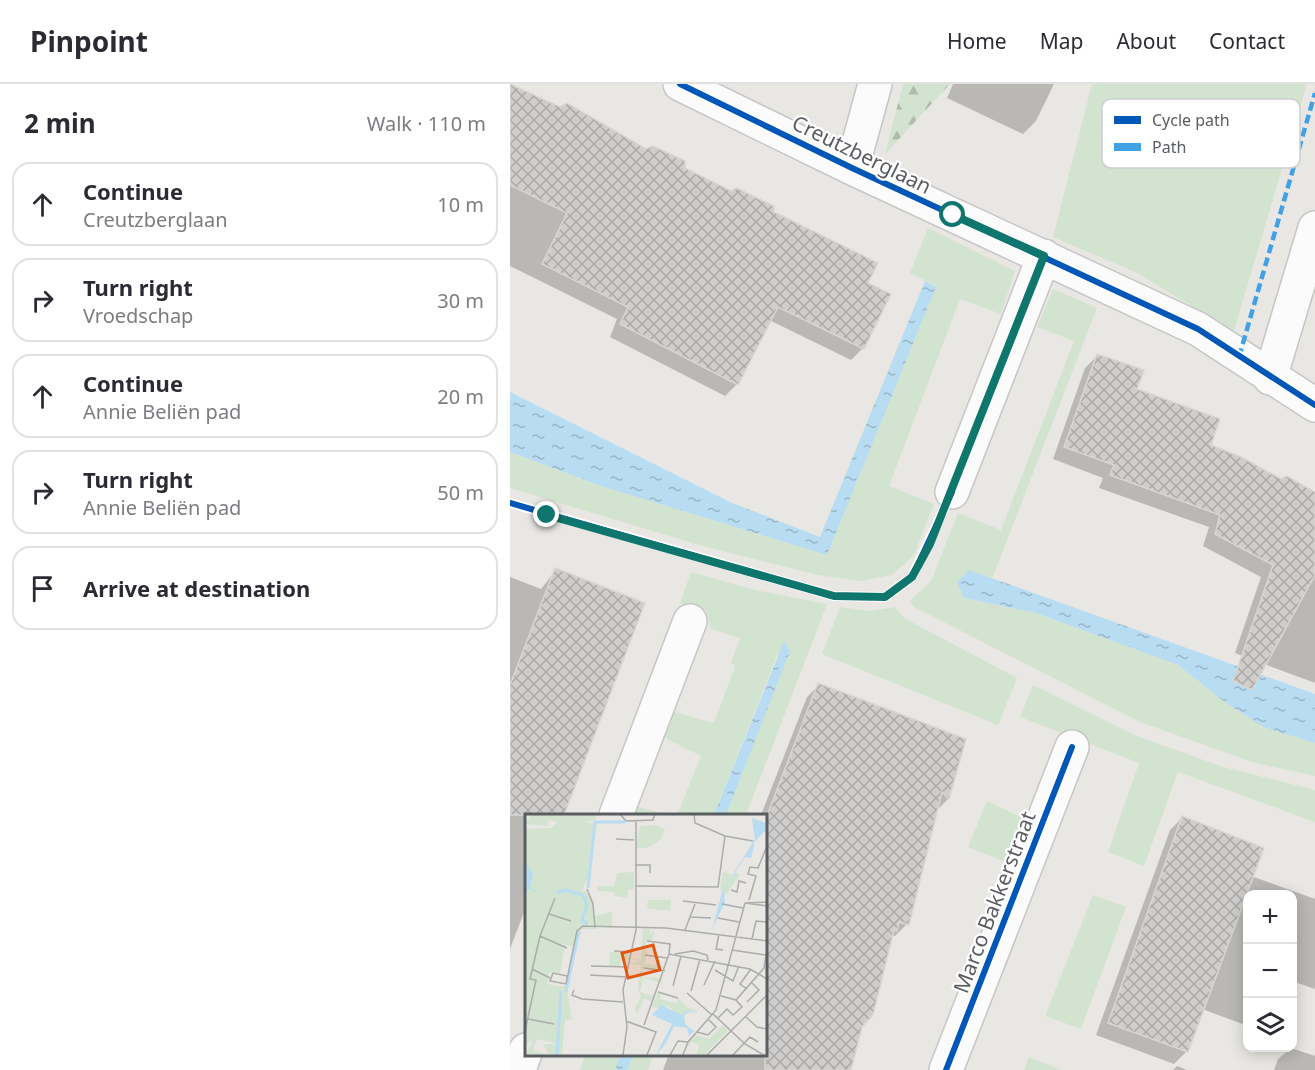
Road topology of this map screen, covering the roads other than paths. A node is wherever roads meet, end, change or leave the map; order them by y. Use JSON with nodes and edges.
{"nodes":[{"id":1,"x":680,"y":84,"type":"edge"},
{"id":2,"x":875,"y":84,"type":"edge"},
{"id":3,"x":852,"y":168,"type":"junction"},
{"id":4,"x":1315,"y":228,"type":"edge"},
{"id":5,"x":1044,"y":256,"type":"junction"},
{"id":6,"x":1269,"y":378,"type":"junction"},
{"id":7,"x":1315,"y":405,"type":"edge"},
{"id":8,"x":952,"y":492,"type":"dead end"},
{"id":9,"x":690,"y":621,"type":"dead end"},
{"id":10,"x":1072,"y":747,"type":"dead end"},
{"id":11,"x":616,"y":814,"type":"edge"},
{"id":12,"x":525,"y":1053,"type":"edge"},
{"id":13,"x":519,"y":1070,"type":"edge"},
{"id":14,"x":946,"y":1070,"type":"edge"}],
"edges":[{"from":1,"to":3,"type":"street","name":"Creutzberglaan"},
{"from":2,"to":3,"type":"street","name":"Creutzberglaan"},
{"from":3,"to":5,"type":"street","name":"Creutzberglaan"},
{"from":4,"to":6,"type":"street"},
{"from":5,"to":6,"type":"street","name":"Creutzberglaan"},
{"from":5,"to":8,"type":"street"},
{"from":6,"to":7,"type":"street","name":"Creutzberglaan"},
{"from":9,"to":11,"type":"street"},
{"from":10,"to":14,"type":"street","name":"Marco Bakkerstraat"},
{"from":12,"to":13,"type":"street"}]}
